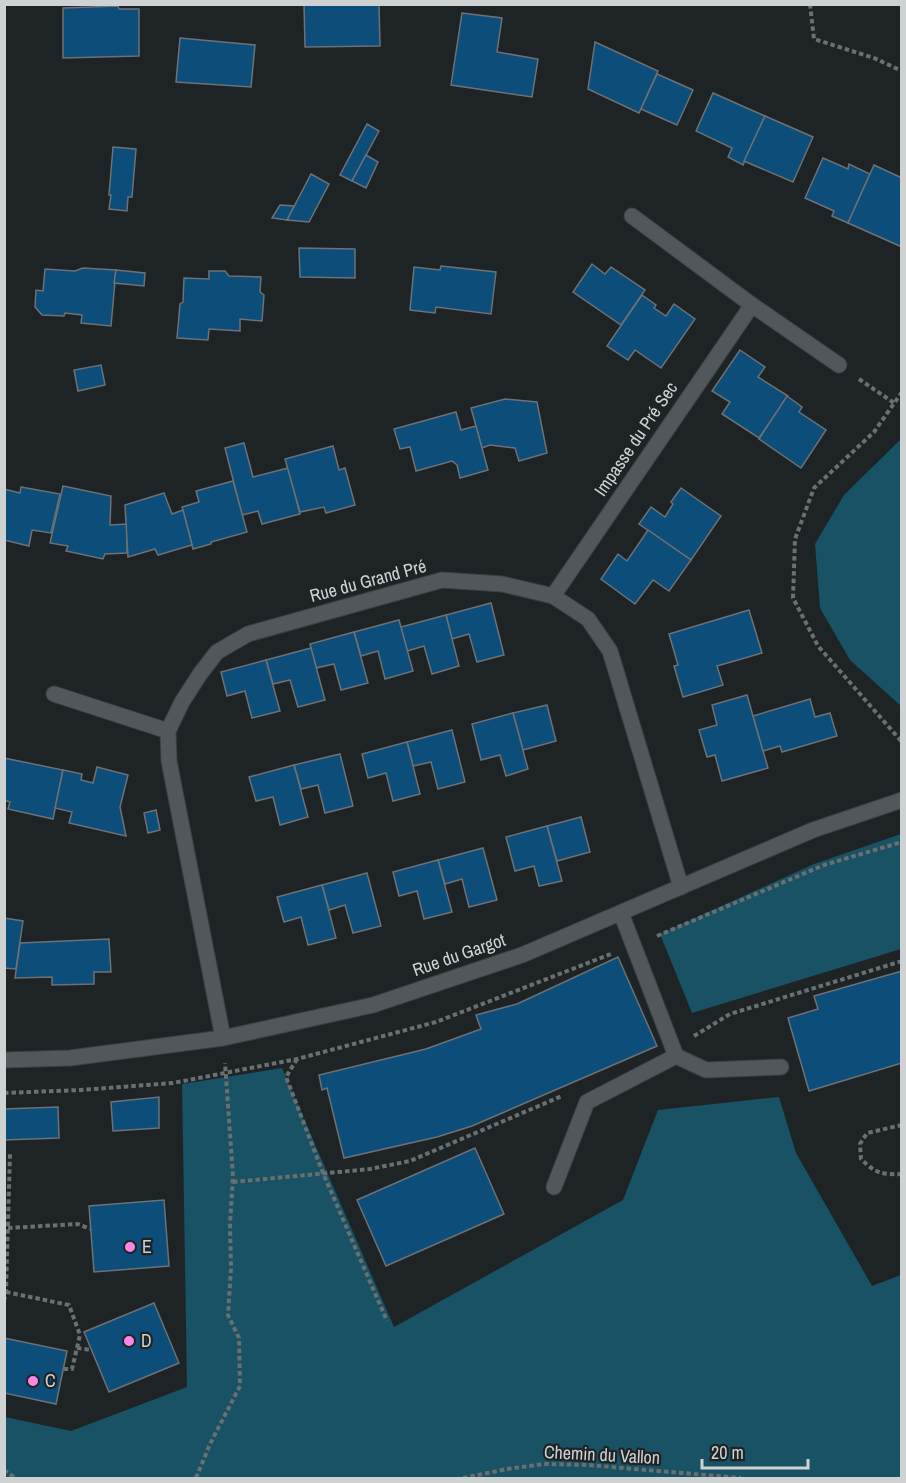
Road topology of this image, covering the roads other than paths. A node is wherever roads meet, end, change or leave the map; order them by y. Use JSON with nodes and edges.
{"nodes":[{"id":1,"x":632,"y":216,"type":"dead end"},
{"id":2,"x":752,"y":305,"type":"junction"},
{"id":3,"x":839,"y":365,"type":"road end"},
{"id":4,"x":553,"y":596,"type":"junction"},
{"id":5,"x":54,"y":694,"type":"dead end"},
{"id":6,"x":168,"y":731,"type":"junction"},
{"id":7,"x":902,"y":800,"type":"edge"},
{"id":8,"x":681,"y":887,"type":"junction"},
{"id":9,"x":621,"y":913,"type":"junction"},
{"id":10,"x":223,"y":1038,"type":"junction"},
{"id":11,"x":676,"y":1056,"type":"junction"},
{"id":12,"x":4,"y":1060,"type":"edge"},
{"id":13,"x":781,"y":1067,"type":"dead end"},
{"id":14,"x":554,"y":1187,"type":"dead end"}],
"edges":[{"from":1,"to":2,"type":"street"},
{"from":2,"to":3,"type":"street"},
{"from":2,"to":4,"type":"street","name":"Impasse du Pré Sec"},
{"from":4,"to":6,"type":"street","name":"Rue du Grand Pré"},
{"from":4,"to":8,"type":"street","name":"Rue du Grand Pré"},
{"from":5,"to":6,"type":"street"},
{"from":6,"to":10,"type":"street","name":"Rue du Grand Pré"},
{"from":7,"to":8,"type":"street","name":"Rue du Gargot"},
{"from":8,"to":9,"type":"street","name":"Rue du Gargot"},
{"from":9,"to":10,"type":"street","name":"Rue du Gargot"},
{"from":9,"to":11,"type":"street"},
{"from":10,"to":12,"type":"street","name":"Rue du Gargot"},
{"from":11,"to":13,"type":"street"},
{"from":11,"to":14,"type":"street"}]}
